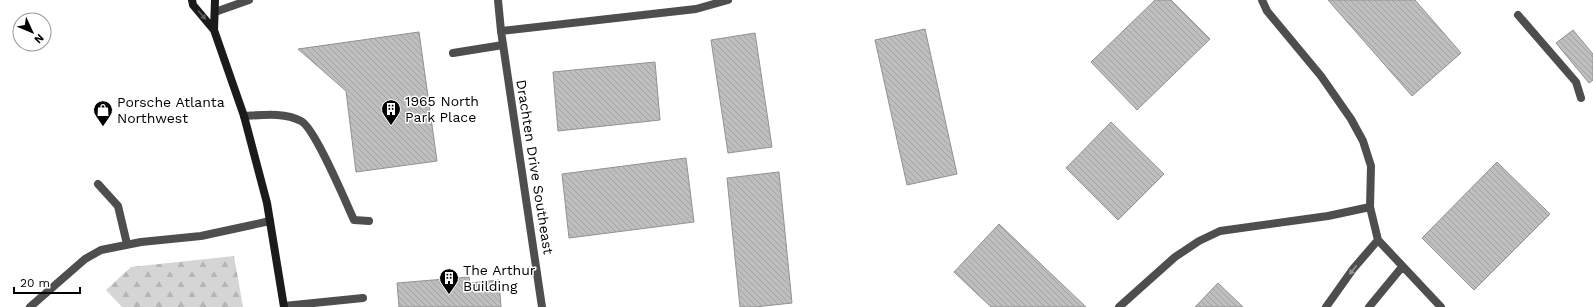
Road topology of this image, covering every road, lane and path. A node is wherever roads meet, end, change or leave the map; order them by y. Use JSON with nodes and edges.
{"nodes":[{"id":1,"x":192,"y":0,"type":"edge"},
{"id":2,"x":215,"y":0,"type":"edge"},
{"id":3,"x":249,"y":0,"type":"edge"},
{"id":4,"x":498,"y":0,"type":"edge"},
{"id":5,"x":728,"y":0,"type":"edge"},
{"id":6,"x":1262,"y":0,"type":"edge"},
{"id":7,"x":214,"y":12,"type":"junction"},
{"id":8,"x":1518,"y":14,"type":"dead end"},
{"id":9,"x":214,"y":30,"type":"junction"},
{"id":10,"x":501,"y":31,"type":"junction"},
{"id":11,"x":503,"y":45,"type":"junction"},
{"id":12,"x":453,"y":54,"type":"dead end"},
{"id":13,"x":1581,"y":98,"type":"dead end"},
{"id":14,"x":244,"y":116,"type":"junction"},
{"id":15,"x":98,"y":184,"type":"dead end"},
{"id":16,"x":1370,"y":207,"type":"junction"},
{"id":17,"x":270,"y":221,"type":"junction"},
{"id":18,"x":369,"y":221,"type":"dead end"},
{"id":19,"x":1378,"y":240,"type":"junction"},
{"id":20,"x":127,"y":244,"type":"junction"},
{"id":21,"x":1402,"y":267,"type":"junction"},
{"id":22,"x":363,"y":298,"type":"dead end"},
{"id":23,"x":30,"y":307,"type":"edge"},
{"id":24,"x":284,"y":307,"type":"edge"},
{"id":25,"x":542,"y":307,"type":"edge"},
{"id":26,"x":1119,"y":307,"type":"edge"},
{"id":27,"x":1326,"y":307,"type":"edge"},
{"id":28,"x":1369,"y":307,"type":"edge"},
{"id":29,"x":1441,"y":307,"type":"edge"}],
"edges":[{"from":1,"to":9,"type":"street","one_way":true},
{"from":2,"to":7,"type":"street"},
{"from":3,"to":7,"type":"street"},
{"from":4,"to":10,"type":"street","name":"Drachten Drive Southeast"},
{"from":5,"to":10,"type":"street"},
{"from":6,"to":16,"type":"street"},
{"from":7,"to":9,"type":"street"},
{"from":8,"to":13,"type":"street"},
{"from":9,"to":14,"type":"street"},
{"from":10,"to":11,"type":"street","name":"Drachten Drive Southeast"},
{"from":11,"to":12,"type":"street"},
{"from":11,"to":25,"type":"street","name":"Drachten Drive Southeast"},
{"from":14,"to":17,"type":"street"},
{"from":14,"to":18,"type":"street"},
{"from":15,"to":20,"type":"street"},
{"from":16,"to":19,"type":"street"},
{"from":16,"to":26,"type":"street"},
{"from":17,"to":20,"type":"street"},
{"from":17,"to":24,"type":"street"},
{"from":19,"to":21,"type":"street"},
{"from":19,"to":27,"type":"street","one_way":true},
{"from":20,"to":23,"type":"street"},
{"from":21,"to":28,"type":"street"},
{"from":21,"to":29,"type":"street"},
{"from":22,"to":24,"type":"street"}]}
